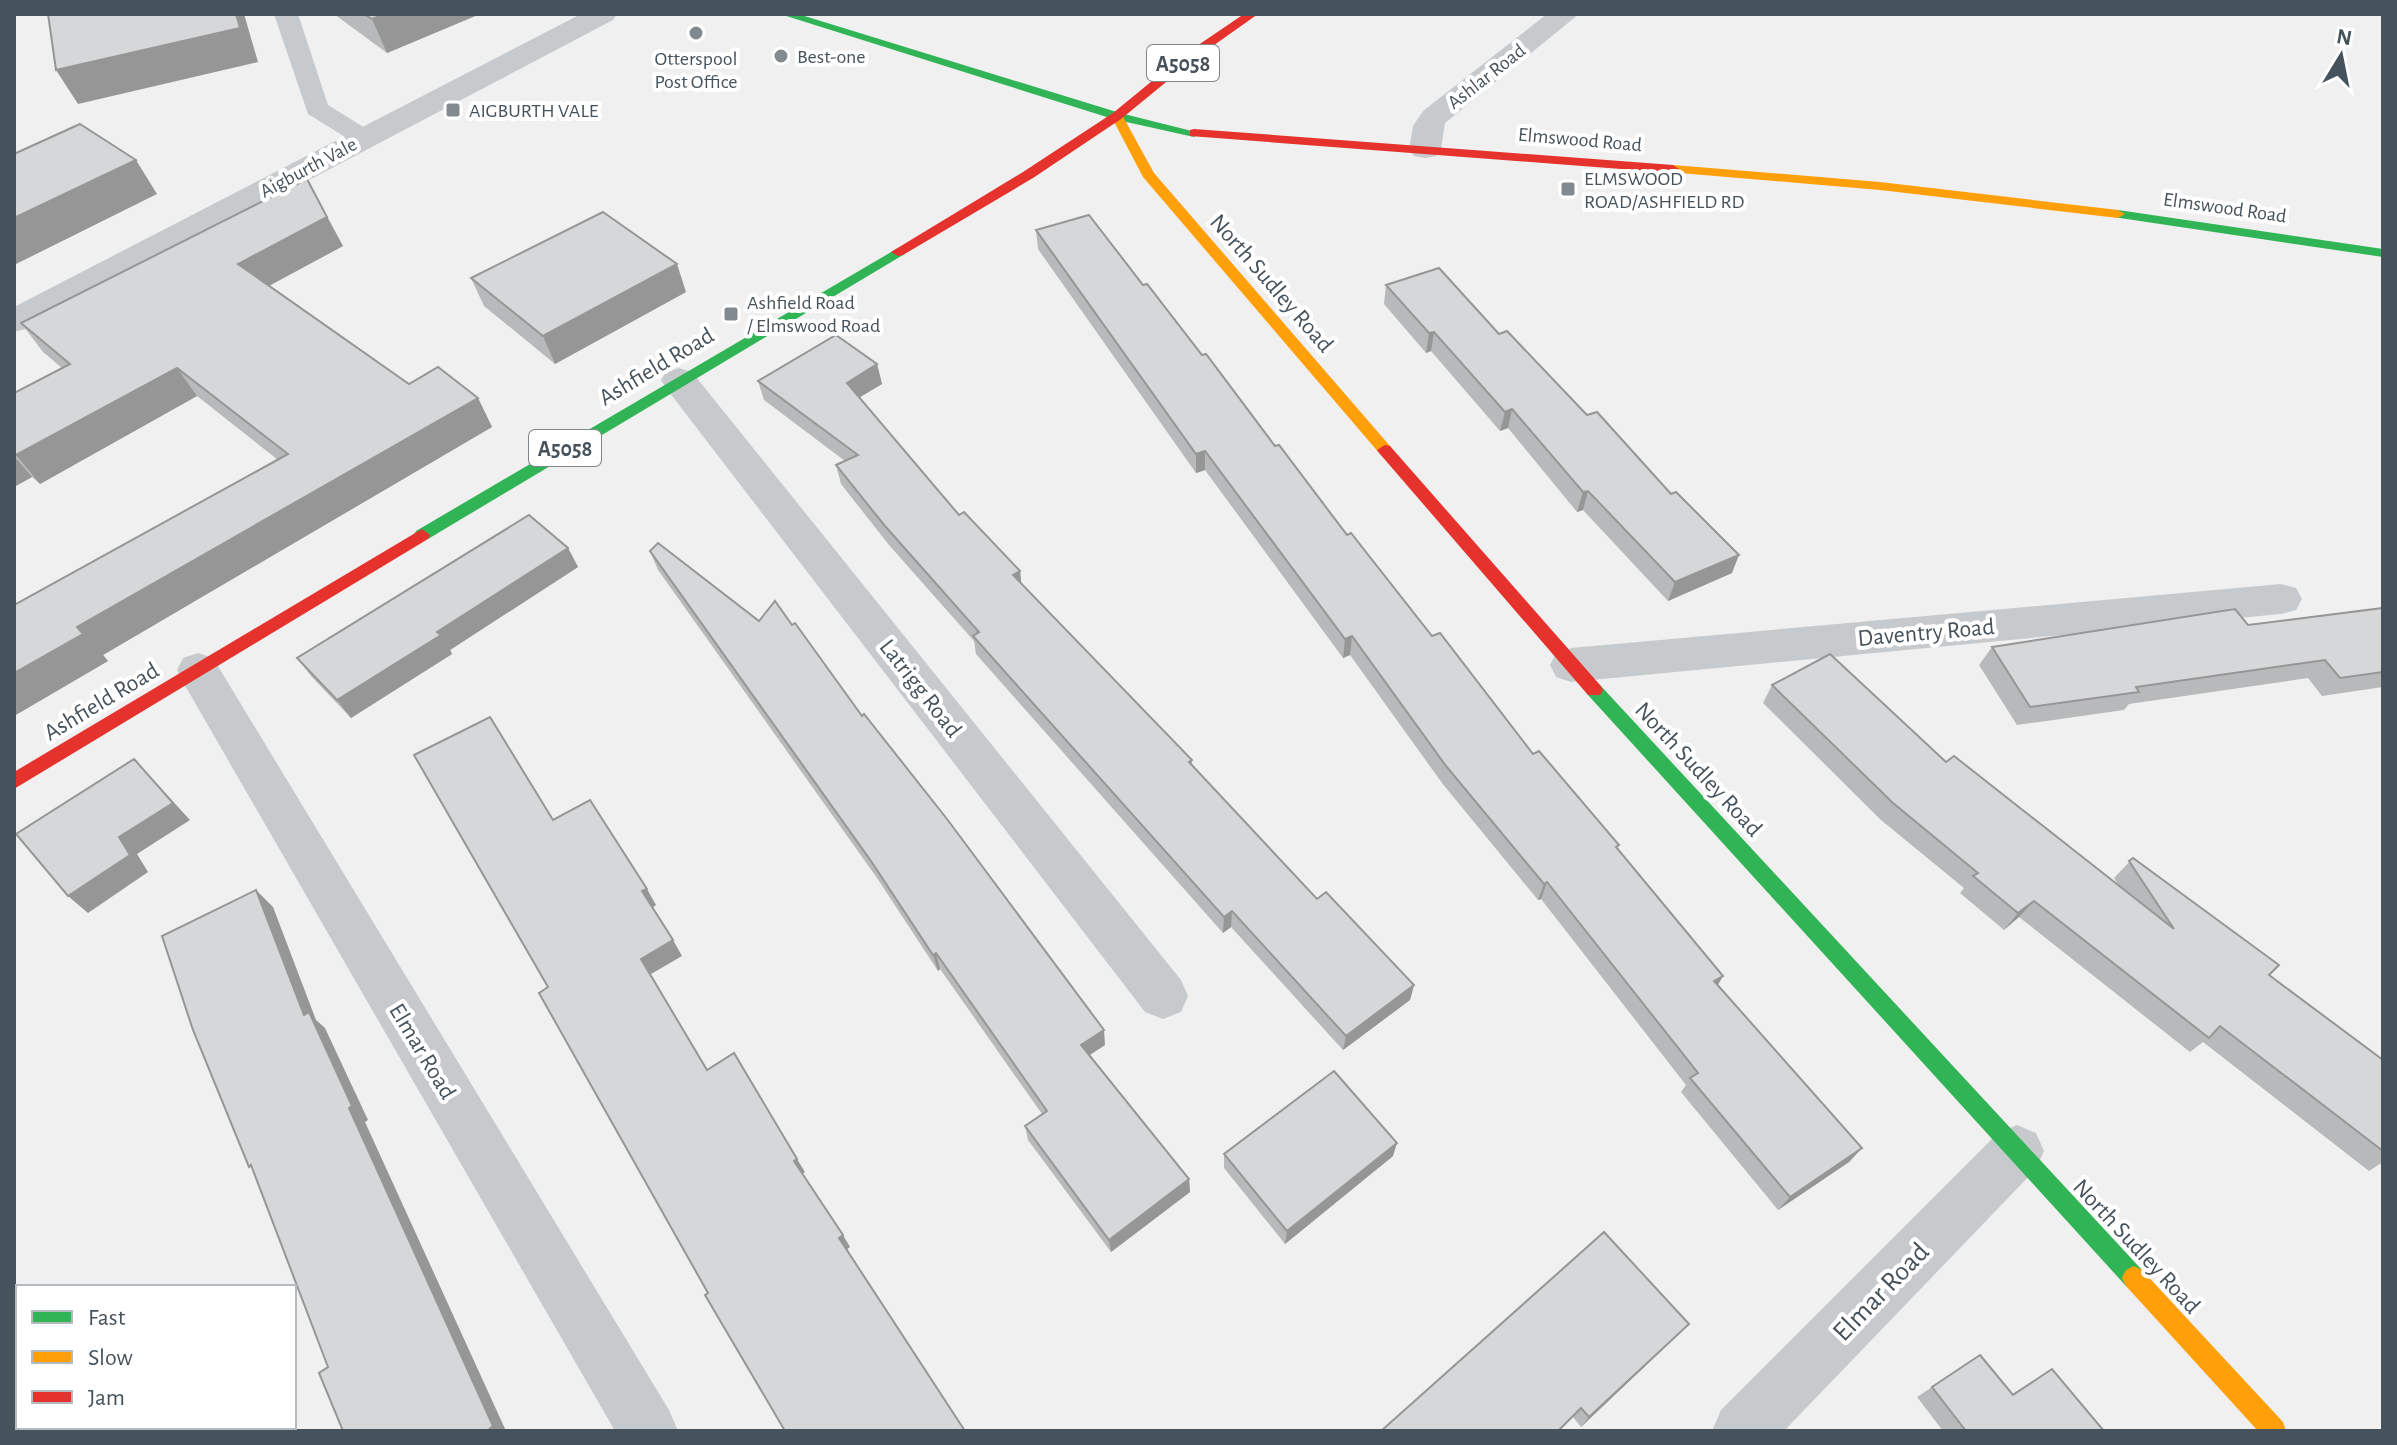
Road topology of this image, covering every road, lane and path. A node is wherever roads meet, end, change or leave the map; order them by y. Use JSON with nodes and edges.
{"nodes":[{"id":1,"x":286,"y":14,"type":"edge"},
{"id":2,"x":603,"y":14,"type":"edge"},
{"id":3,"x":786,"y":14,"type":"edge"},
{"id":4,"x":1252,"y":14,"type":"edge"},
{"id":5,"x":1565,"y":14,"type":"edge"},
{"id":6,"x":1117,"y":116,"type":"junction"},
{"id":7,"x":364,"y":138,"type":"junction"},
{"id":8,"x":1425,"y":149,"type":"junction"},
{"id":9,"x":2383,"y":253,"type":"edge"},
{"id":10,"x":14,"y":321,"type":"edge"},
{"id":11,"x":679,"y":380,"type":"junction"},
{"id":12,"x":2281,"y":599,"type":"dead end"},
{"id":13,"x":1571,"y":665,"type":"junction"},
{"id":14,"x":198,"y":670,"type":"junction"},
{"id":15,"x":14,"y":781,"type":"edge"},
{"id":16,"x":1163,"y":996,"type":"dead end"},
{"id":17,"x":2017,"y":1151,"type":"junction"},
{"id":18,"x":648,"y":1431,"type":"edge"},
{"id":19,"x":1742,"y":1431,"type":"edge"},
{"id":20,"x":2274,"y":1431,"type":"edge"}],
"edges":[{"from":1,"to":7,"type":"lane"},
{"from":2,"to":7,"type":"street","name":"Aigburth Vale"},
{"from":3,"to":6,"type":"street","name":"Elmswood Road"},
{"from":4,"to":6,"type":"street","number":"A5058"},
{"from":5,"to":8,"type":"street","name":"Ashlar Road"},
{"from":6,"to":8,"type":"street","name":"Elmswood Road"},
{"from":6,"to":11,"type":"street","name":"Ashfield Road","number":"A5058"},
{"from":6,"to":13,"type":"street","name":"North Sudley Road"},
{"from":7,"to":10,"type":"street","name":"Aigburth Vale"},
{"from":8,"to":9,"type":"street","name":"Elmswood Road"},
{"from":11,"to":14,"type":"street","name":"Ashfield Road","number":"A5058"},
{"from":11,"to":16,"type":"street","name":"Latrigg Road"},
{"from":12,"to":13,"type":"street","name":"Daventry Road"},
{"from":13,"to":17,"type":"street","name":"North Sudley Road"},
{"from":14,"to":15,"type":"street","name":"Ashfield Road","number":"A5058"},
{"from":14,"to":18,"type":"street","name":"Elmar Road"},
{"from":17,"to":19,"type":"street","name":"Elmar Road"},
{"from":17,"to":20,"type":"street","name":"North Sudley Road"}]}
